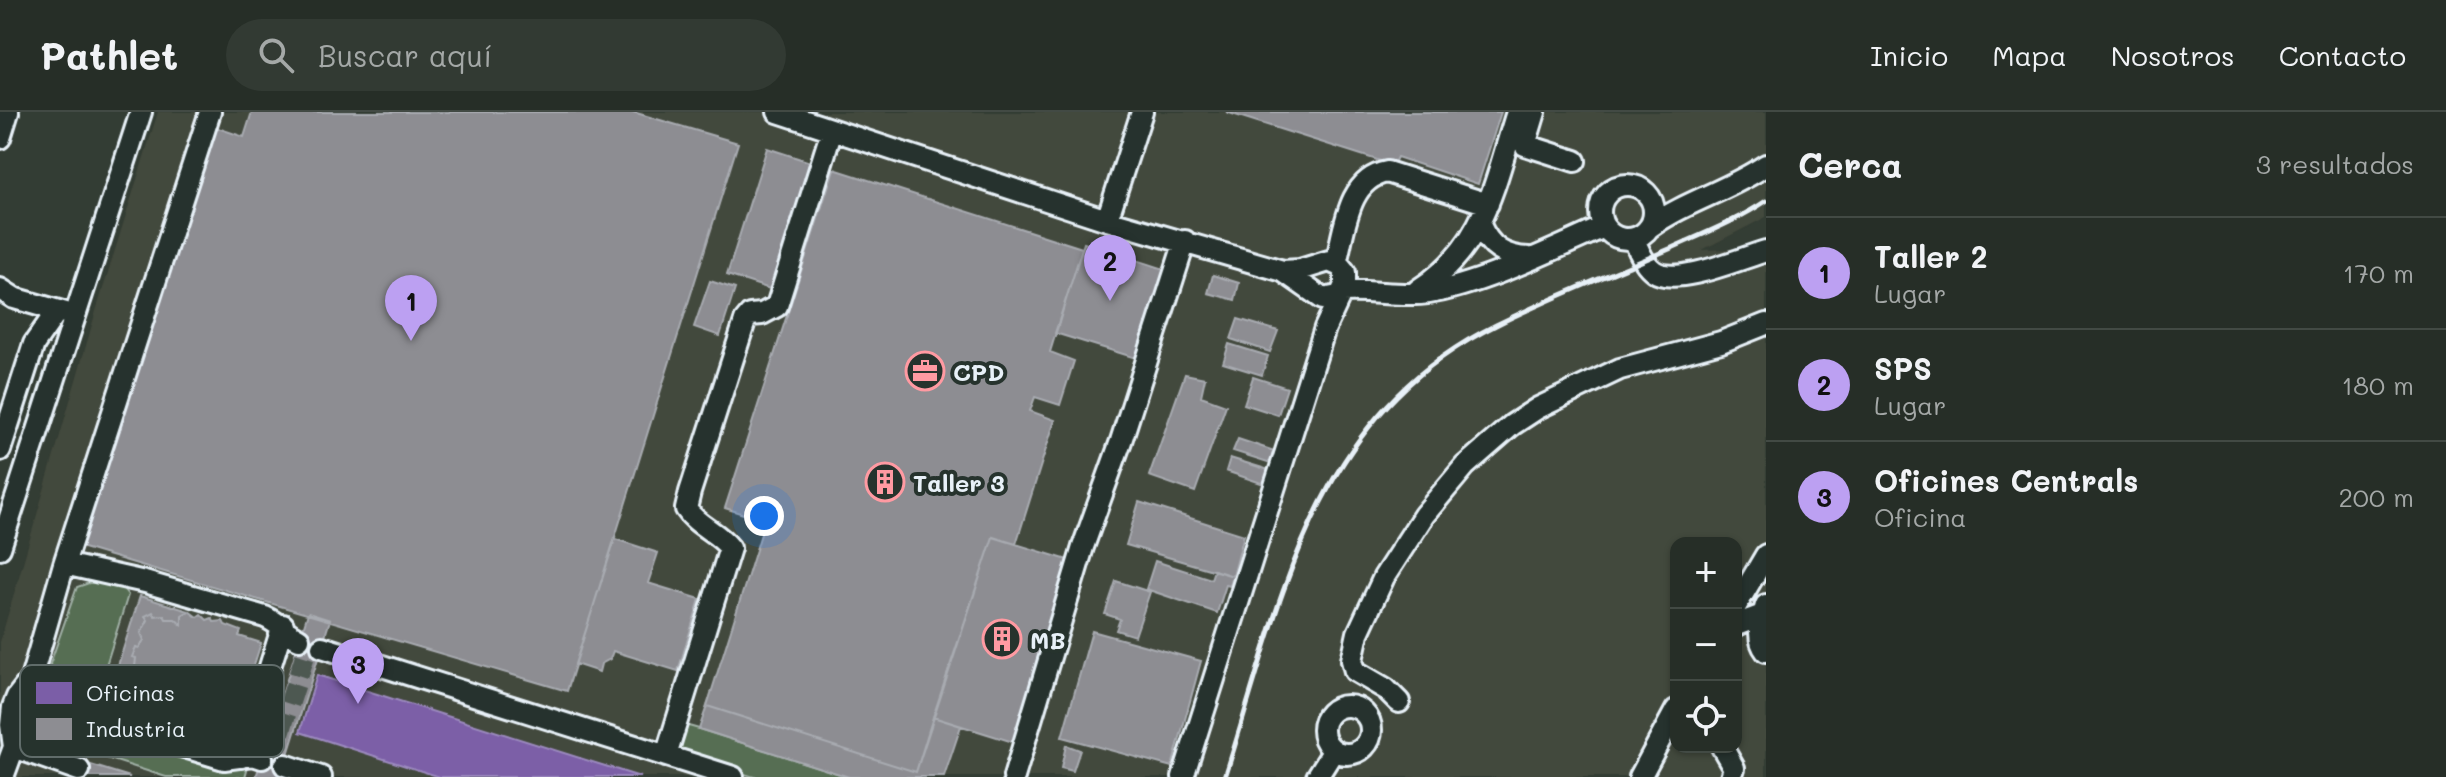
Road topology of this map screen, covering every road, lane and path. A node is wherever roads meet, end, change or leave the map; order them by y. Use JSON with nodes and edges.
{"nodes":[{"id":1,"x":8,"y":112,"type":"edge"},
{"id":2,"x":141,"y":112,"type":"edge"},
{"id":3,"x":210,"y":112,"type":"edge"},
{"id":4,"x":1142,"y":112,"type":"edge"},
{"id":5,"x":1517,"y":112,"type":"edge"},
{"id":6,"x":1535,"y":112,"type":"edge"},
{"id":7,"x":783,"y":113,"type":"edge"},
{"id":8,"x":832,"y":130,"type":"junction"},
{"id":9,"x":0,"y":138,"type":"edge"},
{"id":10,"x":1575,"y":161,"type":"dead end"},
{"id":11,"x":1766,"y":165,"type":"edge"},
{"id":12,"x":1648,"y":194,"type":"junction"},
{"id":13,"x":1488,"y":204,"type":"junction"},
{"id":14,"x":1686,"y":207,"type":"junction"},
{"id":15,"x":1107,"y":220,"type":"junction"},
{"id":16,"x":1480,"y":225,"type":"junction"},
{"id":17,"x":1604,"y":227,"type":"junction"},
{"id":18,"x":1642,"y":233,"type":"junction"},
{"id":19,"x":1185,"y":241,"type":"junction"},
{"id":20,"x":1766,"y":251,"type":"edge"},
{"id":21,"x":1533,"y":258,"type":"junction"},
{"id":22,"x":1283,"y":271,"type":"junction"},
{"id":23,"x":1332,"y":285,"type":"junction"},
{"id":24,"x":0,"y":289,"type":"edge"},
{"id":25,"x":1411,"y":295,"type":"junction"},
{"id":26,"x":65,"y":313,"type":"junction"},
{"id":27,"x":1766,"y":324,"type":"edge"},
{"id":28,"x":0,"y":450,"type":"edge"},
{"id":29,"x":0,"y":548,"type":"edge"},
{"id":30,"x":1766,"y":555,"type":"edge"},
{"id":31,"x":64,"y":564,"type":"junction"},
{"id":32,"x":1742,"y":596,"type":"edge"},
{"id":33,"x":1765,"y":610,"type":"edge"},
{"id":34,"x":1742,"y":622,"type":"edge"},
{"id":35,"x":283,"y":625,"type":"junction"},
{"id":36,"x":299,"y":639,"type":"dead end"},
{"id":37,"x":322,"y":647,"type":"dead end"},
{"id":38,"x":1766,"y":651,"type":"edge"},
{"id":39,"x":35,"y":665,"type":"edge"},
{"id":40,"x":274,"y":665,"type":"edge"},
{"id":41,"x":20,"y":693,"type":"edge"},
{"id":42,"x":1399,"y":702,"type":"dead end"},
{"id":43,"x":1670,"y":721,"type":"edge"},
{"id":44,"x":14,"y":747,"type":"junction"},
{"id":45,"x":20,"y":749,"type":"edge"},
{"id":46,"x":1334,"y":750,"type":"dead end"},
{"id":47,"x":1725,"y":753,"type":"edge"},
{"id":48,"x":666,"y":756,"type":"junction"},
{"id":49,"x":45,"y":757,"type":"edge"},
{"id":50,"x":217,"y":757,"type":"edge"},
{"id":51,"x":252,"y":757,"type":"edge"},
{"id":52,"x":285,"y":765,"type":"dead end"},
{"id":53,"x":79,"y":770,"type":"dead end"},
{"id":54,"x":3,"y":777,"type":"edge"},
{"id":55,"x":321,"y":777,"type":"edge"},
{"id":56,"x":733,"y":777,"type":"edge"},
{"id":57,"x":1014,"y":777,"type":"edge"},
{"id":58,"x":1183,"y":777,"type":"edge"},
{"id":59,"x":1317,"y":777,"type":"edge"},
{"id":60,"x":1640,"y":777,"type":"edge"},
{"id":61,"x":1731,"y":777,"type":"edge"}],
"edges":[{"from":1,"to":9,"type":"street"},
{"from":2,"to":26,"type":"street"},
{"from":3,"to":31,"type":"street"},
{"from":4,"to":15,"type":"street"},
{"from":5,"to":13,"type":"street"},
{"from":6,"to":10,"type":"street"},
{"from":7,"to":8,"type":"street"},
{"from":8,"to":15,"type":"street"},
{"from":8,"to":48,"type":"street"},
{"from":11,"to":14,"type":"street"},
{"from":12,"to":14,"type":"street"},
{"from":12,"to":17,"type":"street"},
{"from":12,"to":18,"type":"street"},
{"from":13,"to":16,"type":"street"},
{"from":13,"to":23,"type":"street"},
{"from":14,"to":18,"type":"street"},
{"from":15,"to":19,"type":"street"},
{"from":16,"to":21,"type":"street"},
{"from":16,"to":25,"type":"street"},
{"from":17,"to":18,"type":"street"},
{"from":17,"to":21,"type":"street"},
{"from":18,"to":20,"type":"street"},
{"from":19,"to":22,"type":"street"},
{"from":19,"to":57,"type":"street"},
{"from":21,"to":25,"type":"street"},
{"from":22,"to":23,"type":"street"},
{"from":22,"to":23,"type":"street"},
{"from":23,"to":25,"type":"street"},
{"from":23,"to":58,"type":"street"},
{"from":24,"to":26,"type":"street"},
{"from":26,"to":28,"type":"street"},
{"from":26,"to":29,"type":"street"},
{"from":27,"to":42,"type":"street"},
{"from":30,"to":32,"type":"street"},
{"from":31,"to":35,"type":"street"},
{"from":31,"to":39,"type":"street"},
{"from":33,"to":34,"type":"street"},
{"from":33,"to":38,"type":"street"},
{"from":35,"to":36,"type":"street"},
{"from":35,"to":40,"type":"street"},
{"from":37,"to":48,"type":"street"},
{"from":41,"to":44,"type":"street"},
{"from":43,"to":60,"type":"street"},
{"from":44,"to":45,"type":"street"},
{"from":44,"to":54,"type":"street"},
{"from":46,"to":59,"type":"street"},
{"from":47,"to":61,"type":"street"},
{"from":48,"to":56,"type":"street"},
{"from":49,"to":53,"type":"street"},
{"from":50,"to":51,"type":"street"},
{"from":52,"to":55,"type":"street"}]}
